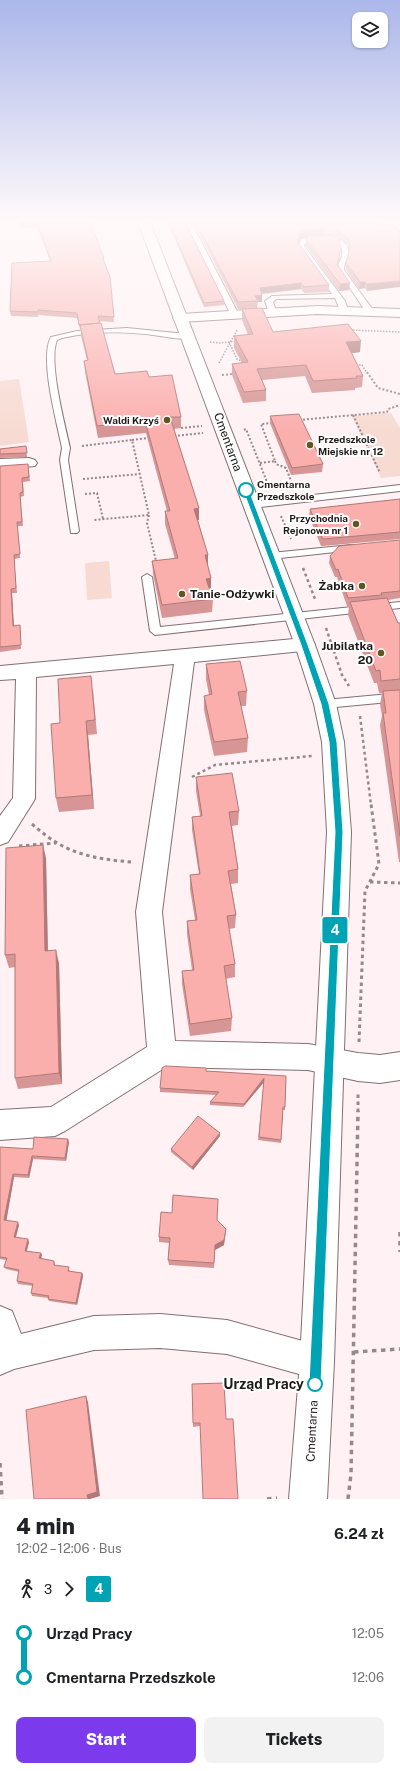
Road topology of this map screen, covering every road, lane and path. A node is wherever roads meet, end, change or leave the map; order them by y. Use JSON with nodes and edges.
{"nodes":[{"id":1,"x":170,"y":292,"type":"edge"},
{"id":2,"x":223,"y":292,"type":"edge"},
{"id":3,"x":334,"y":292,"type":"edge"},
{"id":4,"x":356,"y":292,"type":"edge"},
{"id":5,"x":337,"y":296,"type":"junction"},
{"id":6,"x":344,"y":310,"type":"junction"},
{"id":7,"x":369,"y":310,"type":"junction"},
{"id":8,"x":272,"y":311,"type":"junction"},
{"id":9,"x":400,"y":313,"type":"edge"},
{"id":10,"x":234,"y":314,"type":"junction"},
{"id":11,"x":183,"y":327,"type":"junction"},
{"id":12,"x":350,"y":330,"type":"edge"},
{"id":13,"x":400,"y":332,"type":"edge"},
{"id":14,"x":244,"y":362,"type":"edge"},
{"id":15,"x":355,"y":365,"type":"edge"},
{"id":16,"x":215,"y":369,"type":"dead end"},
{"id":17,"x":235,"y":373,"type":"edge"},
{"id":18,"x":220,"y":375,"type":"dead end"},
{"id":19,"x":400,"y":394,"type":"edge"},
{"id":20,"x":400,"y":405,"type":"edge"},
{"id":21,"x":353,"y":415,"type":"junction"},
{"id":22,"x":298,"y":420,"type":"edge"},
{"id":23,"x":276,"y":423,"type":"edge"},
{"id":24,"x":203,"y":426,"type":"dead end"},
{"id":25,"x":181,"y":428,"type":"edge"},
{"id":26,"x":209,"y":432,"type":"dead end"},
{"id":27,"x":172,"y":436,"type":"edge"},
{"id":28,"x":151,"y":438,"type":"edge"},
{"id":29,"x":132,"y":440,"type":"junction"},
{"id":30,"x":77,"y":446,"type":"dead end"},
{"id":31,"x":275,"y":461,"type":"junction"},
{"id":32,"x":29,"y":463,"type":"edge"},
{"id":33,"x":260,"y":463,"type":"dead end"},
{"id":34,"x":0,"y":464,"type":"edge"},
{"id":35,"x":81,"y":472,"type":"dead end"},
{"id":36,"x":380,"y":472,"type":"dead end"},
{"id":37,"x":140,"y":474,"type":"junction"},
{"id":38,"x":82,"y":479,"type":"junction"},
{"id":39,"x":400,"y":488,"type":"edge"},
{"id":40,"x":294,"y":489,"type":"dead end"},
{"id":41,"x":251,"y":505,"type":"junction"},
{"id":42,"x":103,"y":519,"type":"junction"},
{"id":43,"x":94,"y":520,"type":"dead end"},
{"id":44,"x":74,"y":531,"type":"dead end"},
{"id":45,"x":360,"y":547,"type":"edge"},
{"id":46,"x":271,"y":556,"type":"junction"},
{"id":47,"x":147,"y":577,"type":"dead end"},
{"id":48,"x":400,"y":605,"type":"edge"},
{"id":49,"x":320,"y":613,"type":"junction"},
{"id":50,"x":293,"y":616,"type":"junction"},
{"id":51,"x":304,"y":645,"type":"junction"},
{"id":52,"x":185,"y":656,"type":"junction"},
{"id":53,"x":9,"y":670,"type":"edge"},
{"id":54,"x":400,"y":697,"type":"edge"},
{"id":55,"x":359,"y":701,"type":"junction"},
{"id":56,"x":325,"y":704,"type":"junction"},
{"id":57,"x":314,"y":756,"type":"dead end"},
{"id":58,"x":190,"y":777,"type":"dead end"},
{"id":59,"x":28,"y":821,"type":"dead end"},
{"id":60,"x":0,"y":835,"type":"edge"},
{"id":61,"x":57,"y":843,"type":"junction"},
{"id":62,"x":18,"y":846,"type":"edge"},
{"id":63,"x":134,"y":862,"type":"dead end"},
{"id":64,"x":370,"y":882,"type":"dead end"},
{"id":65,"x":400,"y":883,"type":"edge"},
{"id":66,"x":162,"y":1054,"type":"junction"},
{"id":67,"x":328,"y":1061,"type":"junction"},
{"id":68,"x":400,"y":1066,"type":"edge"},
{"id":69,"x":0,"y":1125,"type":"edge"},
{"id":70,"x":400,"y":1232,"type":"edge"},
{"id":71,"x":400,"y":1252,"type":"edge"},
{"id":72,"x":356,"y":1267,"type":"dead end"},
{"id":73,"x":4,"y":1345,"type":"edge"},
{"id":74,"x":400,"y":1349,"type":"edge"},
{"id":75,"x":354,"y":1352,"type":"junction"},
{"id":76,"x":317,"y":1362,"type":"junction"},
{"id":77,"x":0,"y":1463,"type":"edge"},
{"id":78,"x":283,"y":1498,"type":"dead end"},
{"id":79,"x":2,"y":1499,"type":"edge"},
{"id":80,"x":267,"y":1499,"type":"edge"},
{"id":81,"x":308,"y":1499,"type":"edge"},
{"id":82,"x":348,"y":1499,"type":"edge"}],
"edges":[{"from":1,"to":11,"type":"street","name":"Cmentarna"},
{"from":2,"to":10,"type":"lane"},
{"from":3,"to":5,"type":"lane"},
{"from":4,"to":7,"type":"lane"},
{"from":5,"to":6,"type":"lane"},
{"from":5,"to":8,"type":"lane"},
{"from":6,"to":7,"type":"street"},
{"from":6,"to":8,"type":"street"},
{"from":7,"to":9,"type":"street"},
{"from":8,"to":10,"type":"street"},
{"from":10,"to":11,"type":"street"},
{"from":11,"to":41,"type":"street","name":"Cmentarna"},
{"from":11,"to":44,"type":"lane"},
{"from":12,"to":13,"type":"path"},
{"from":14,"to":16,"type":"path"},
{"from":15,"to":19,"type":"path"},
{"from":17,"to":18,"type":"path"},
{"from":20,"to":21,"type":"path"},
{"from":21,"to":22,"type":"path"},
{"from":21,"to":36,"type":"path"},
{"from":23,"to":31,"type":"path"},
{"from":24,"to":25,"type":"path"},
{"from":26,"to":27,"type":"path"},
{"from":28,"to":29,"type":"path"},
{"from":29,"to":30,"type":"path"},
{"from":29,"to":37,"type":"path"},
{"from":31,"to":33,"type":"path"},
{"from":31,"to":40,"type":"path"},
{"from":32,"to":34,"type":"street"},
{"from":35,"to":38,"type":"path"},
{"from":37,"to":38,"type":"path"},
{"from":37,"to":42,"type":"path"},
{"from":38,"to":42,"type":"path"},
{"from":39,"to":41,"type":"lane"},
{"from":41,"to":46,"type":"street","name":"Cmentarna"},
{"from":42,"to":43,"type":"path"},
{"from":45,"to":46,"type":"lane"},
{"from":46,"to":50,"type":"street","name":"Cmentarna"},
{"from":47,"to":50,"type":"lane"},
{"from":48,"to":49,"type":"lane"},
{"from":49,"to":50,"type":"lane"},
{"from":49,"to":55,"type":"path"},
{"from":50,"to":51,"type":"street","name":"Cmentarna"},
{"from":51,"to":52,"type":"street"},
{"from":51,"to":56,"type":"street","name":"Cmentarna"},
{"from":52,"to":53,"type":"street"},
{"from":52,"to":66,"type":"street"},
{"from":53,"to":60,"type":"street"},
{"from":54,"to":55,"type":"lane"},
{"from":55,"to":56,"type":"lane"},
{"from":56,"to":67,"type":"street","name":"Cmentarna"},
{"from":57,"to":58,"type":"path"},
{"from":59,"to":61,"type":"path"},
{"from":61,"to":62,"type":"path"},
{"from":61,"to":63,"type":"path"},
{"from":64,"to":65,"type":"path"},
{"from":66,"to":67,"type":"street"},
{"from":66,"to":69,"type":"street"},
{"from":67,"to":68,"type":"street"},
{"from":67,"to":76,"type":"street","name":"Cmentarna"},
{"from":70,"to":71,"type":"path"},
{"from":72,"to":75,"type":"path"},
{"from":73,"to":76,"type":"street"},
{"from":74,"to":75,"type":"path"},
{"from":75,"to":82,"type":"path"},
{"from":76,"to":81,"type":"street","name":"Cmentarna"},
{"from":77,"to":79,"type":"path"},
{"from":78,"to":80,"type":"path"}]}
